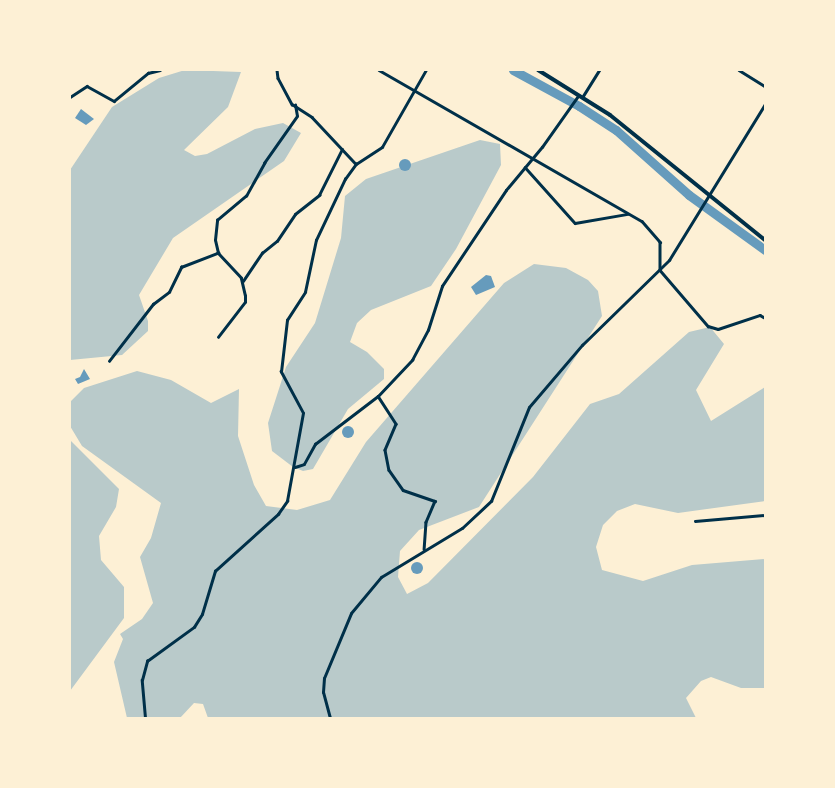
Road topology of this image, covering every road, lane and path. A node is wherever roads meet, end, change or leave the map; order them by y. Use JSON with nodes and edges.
{"nodes":[{"id":1,"x":160,"y":70,"type":"edge"},
{"id":2,"x":277,"y":70,"type":"edge"},
{"id":3,"x":380,"y":70,"type":"edge"},
{"id":4,"x":426,"y":70,"type":"edge"},
{"id":5,"x":538,"y":70,"type":"edge"},
{"id":6,"x":599,"y":70,"type":"edge"},
{"id":7,"x":739,"y":70,"type":"edge"},
{"id":8,"x":765,"y":86,"type":"edge"},
{"id":9,"x":416,"y":91,"type":"junction"},
{"id":10,"x":581,"y":95,"type":"junction"},
{"id":11,"x":70,"y":97,"type":"edge"},
{"id":12,"x":765,"y":104,"type":"edge"},
{"id":13,"x":295,"y":106,"type":"junction"},
{"id":14,"x":342,"y":149,"type":"junction"},
{"id":15,"x":533,"y":158,"type":"junction"},
{"id":16,"x":356,"y":164,"type":"junction"},
{"id":17,"x":525,"y":167,"type":"junction"},
{"id":18,"x":710,"y":197,"type":"junction"},
{"id":19,"x":629,"y":214,"type":"junction"},
{"id":20,"x":765,"y":240,"type":"edge"},
{"id":21,"x":218,"y":253,"type":"junction"},
{"id":22,"x":660,"y":270,"type":"junction"},
{"id":23,"x":242,"y":281,"type":"junction"},
{"id":24,"x":765,"y":318,"type":"edge"},
{"id":25,"x":218,"y":337,"type":"dead end"},
{"id":26,"x":109,"y":361,"type":"dead end"},
{"id":27,"x":378,"y":396,"type":"junction"},
{"id":28,"x":295,"y":466,"type":"junction"},
{"id":29,"x":765,"y":515,"type":"edge"},
{"id":30,"x":695,"y":521,"type":"dead end"},
{"id":31,"x":424,"y":549,"type":"junction"},
{"id":32,"x":145,"y":718,"type":"edge"},
{"id":33,"x":330,"y":718,"type":"edge"}],
"edges":[{"from":1,"to":11,"type":"street"},
{"from":2,"to":13,"type":"street"},
{"from":3,"to":9,"type":"street"},
{"from":4,"to":9,"type":"street"},
{"from":5,"to":10,"type":"main road"},
{"from":6,"to":10,"type":"street"},
{"from":7,"to":8,"type":"street"},
{"from":9,"to":15,"type":"street"},
{"from":9,"to":16,"type":"street"},
{"from":10,"to":15,"type":"street"},
{"from":10,"to":18,"type":"main road"},
{"from":12,"to":18,"type":"street"},
{"from":13,"to":14,"type":"street"},
{"from":13,"to":21,"type":"street"},
{"from":14,"to":16,"type":"street"},
{"from":14,"to":23,"type":"street"},
{"from":15,"to":17,"type":"street"},
{"from":15,"to":19,"type":"street"},
{"from":16,"to":28,"type":"street"},
{"from":17,"to":19,"type":"street"},
{"from":17,"to":27,"type":"street"},
{"from":18,"to":20,"type":"main road"},
{"from":18,"to":22,"type":"street"},
{"from":19,"to":22,"type":"street"},
{"from":21,"to":23,"type":"street"},
{"from":21,"to":26,"type":"street"},
{"from":22,"to":24,"type":"street"},
{"from":22,"to":31,"type":"street"},
{"from":23,"to":25,"type":"street"},
{"from":27,"to":28,"type":"street"},
{"from":27,"to":31,"type":"street"},
{"from":28,"to":32,"type":"street"},
{"from":29,"to":30,"type":"street"},
{"from":31,"to":33,"type":"street"}]}
